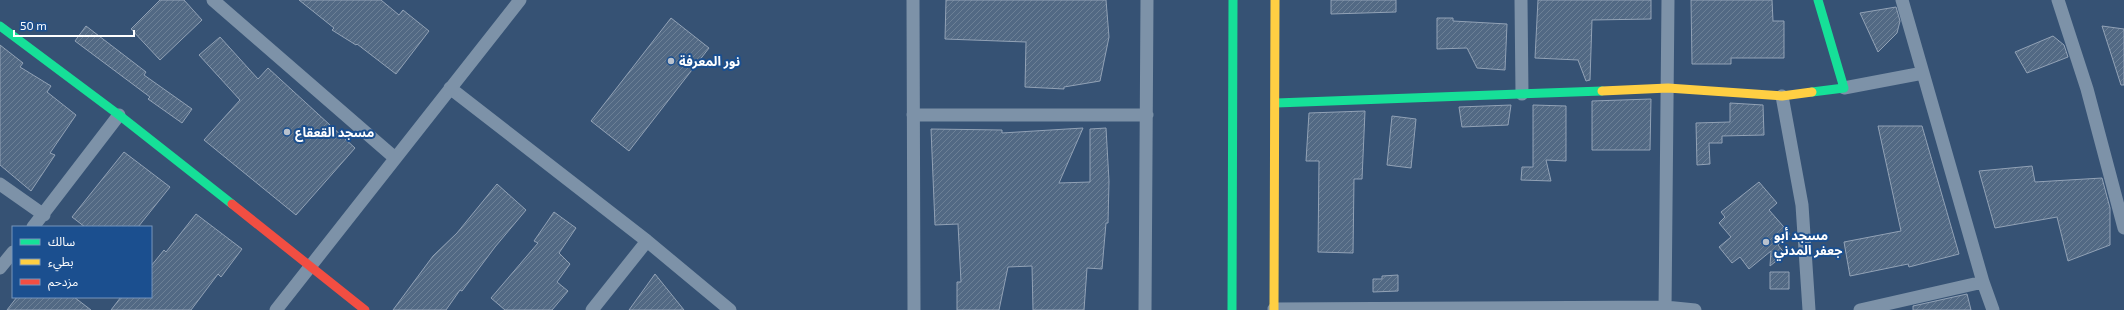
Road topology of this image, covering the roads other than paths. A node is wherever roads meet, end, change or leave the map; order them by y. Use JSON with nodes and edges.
{"nodes":[{"id":1,"x":213,"y":0,"type":"edge"},
{"id":2,"x":520,"y":0,"type":"edge"},
{"id":3,"x":912,"y":0,"type":"edge"},
{"id":4,"x":1147,"y":0,"type":"edge"},
{"id":5,"x":1233,"y":0,"type":"edge"},
{"id":6,"x":1275,"y":0,"type":"edge"},
{"id":7,"x":1521,"y":0,"type":"edge"},
{"id":8,"x":1668,"y":0,"type":"edge"},
{"id":9,"x":1818,"y":0,"type":"edge"},
{"id":10,"x":1902,"y":0,"type":"edge"},
{"id":11,"x":2058,"y":0,"type":"edge"},
{"id":12,"x":0,"y":26,"type":"edge"},
{"id":13,"x":1923,"y":73,"type":"junction"},
{"id":14,"x":450,"y":88,"type":"junction"},
{"id":15,"x":1668,"y":88,"type":"junction"},
{"id":16,"x":1844,"y":88,"type":"junction"},
{"id":17,"x":1522,"y":94,"type":"junction"},
{"id":18,"x":1782,"y":96,"type":"junction"},
{"id":19,"x":1276,"y":103,"type":"junction"},
{"id":20,"x":119,"y":115,"type":"junction"},
{"id":21,"x":913,"y":115,"type":"junction"},
{"id":22,"x":1147,"y":115,"type":"junction"},
{"id":23,"x":395,"y":158,"type":"junction"},
{"id":24,"x":0,"y":184,"type":"edge"},
{"id":25,"x":44,"y":215,"type":"junction"},
{"id":26,"x":35,"y":226,"type":"edge"},
{"id":27,"x":2124,"y":228,"type":"edge"},
{"id":28,"x":647,"y":241,"type":"junction"},
{"id":29,"x":12,"y":253,"type":"edge"},
{"id":30,"x":308,"y":267,"type":"junction"},
{"id":31,"x":0,"y":268,"type":"edge"},
{"id":32,"x":1983,"y":282,"type":"junction"},
{"id":33,"x":1513,"y":309,"type":"edge"},
{"id":34,"x":1665,"y":309,"type":"edge"},
{"id":35,"x":276,"y":310,"type":"edge"},
{"id":36,"x":365,"y":310,"type":"edge"},
{"id":37,"x":592,"y":310,"type":"edge"},
{"id":38,"x":730,"y":310,"type":"edge"},
{"id":39,"x":914,"y":310,"type":"edge"},
{"id":40,"x":1145,"y":310,"type":"edge"},
{"id":41,"x":1232,"y":310,"type":"edge"},
{"id":42,"x":1274,"y":310,"type":"edge"},
{"id":43,"x":1695,"y":310,"type":"edge"},
{"id":44,"x":1809,"y":310,"type":"edge"},
{"id":45,"x":1860,"y":310,"type":"edge"},
{"id":46,"x":1993,"y":310,"type":"edge"}],
"edges":[{"from":1,"to":23,"type":"street"},
{"from":2,"to":14,"type":"street"},
{"from":3,"to":21,"type":"street"},
{"from":4,"to":22,"type":"street"},
{"from":5,"to":41,"type":"street"},
{"from":6,"to":19,"type":"street"},
{"from":7,"to":17,"type":"street"},
{"from":8,"to":15,"type":"street"},
{"from":9,"to":16,"type":"street"},
{"from":10,"to":13,"type":"street"},
{"from":11,"to":27,"type":"street"},
{"from":12,"to":20,"type":"street"},
{"from":13,"to":16,"type":"street"},
{"from":13,"to":32,"type":"street"},
{"from":14,"to":23,"type":"street"},
{"from":14,"to":28,"type":"street"},
{"from":15,"to":17,"type":"street"},
{"from":15,"to":18,"type":"street"},
{"from":15,"to":34,"type":"street"},
{"from":16,"to":18,"type":"street"},
{"from":17,"to":19,"type":"street"},
{"from":18,"to":44,"type":"street"},
{"from":19,"to":42,"type":"street"},
{"from":20,"to":25,"type":"street"},
{"from":20,"to":30,"type":"street"},
{"from":21,"to":22,"type":"street"},
{"from":21,"to":39,"type":"street"},
{"from":22,"to":40,"type":"street"},
{"from":23,"to":30,"type":"street"},
{"from":24,"to":25,"type":"street"},
{"from":25,"to":26,"type":"street"},
{"from":28,"to":37,"type":"street"},
{"from":28,"to":38,"type":"street"},
{"from":29,"to":31,"type":"street"},
{"from":30,"to":35,"type":"street"},
{"from":30,"to":36,"type":"street"},
{"from":32,"to":45,"type":"street"},
{"from":32,"to":46,"type":"street"},
{"from":33,"to":34,"type":"street"},
{"from":33,"to":42,"type":"street"},
{"from":34,"to":43,"type":"street"}]}
